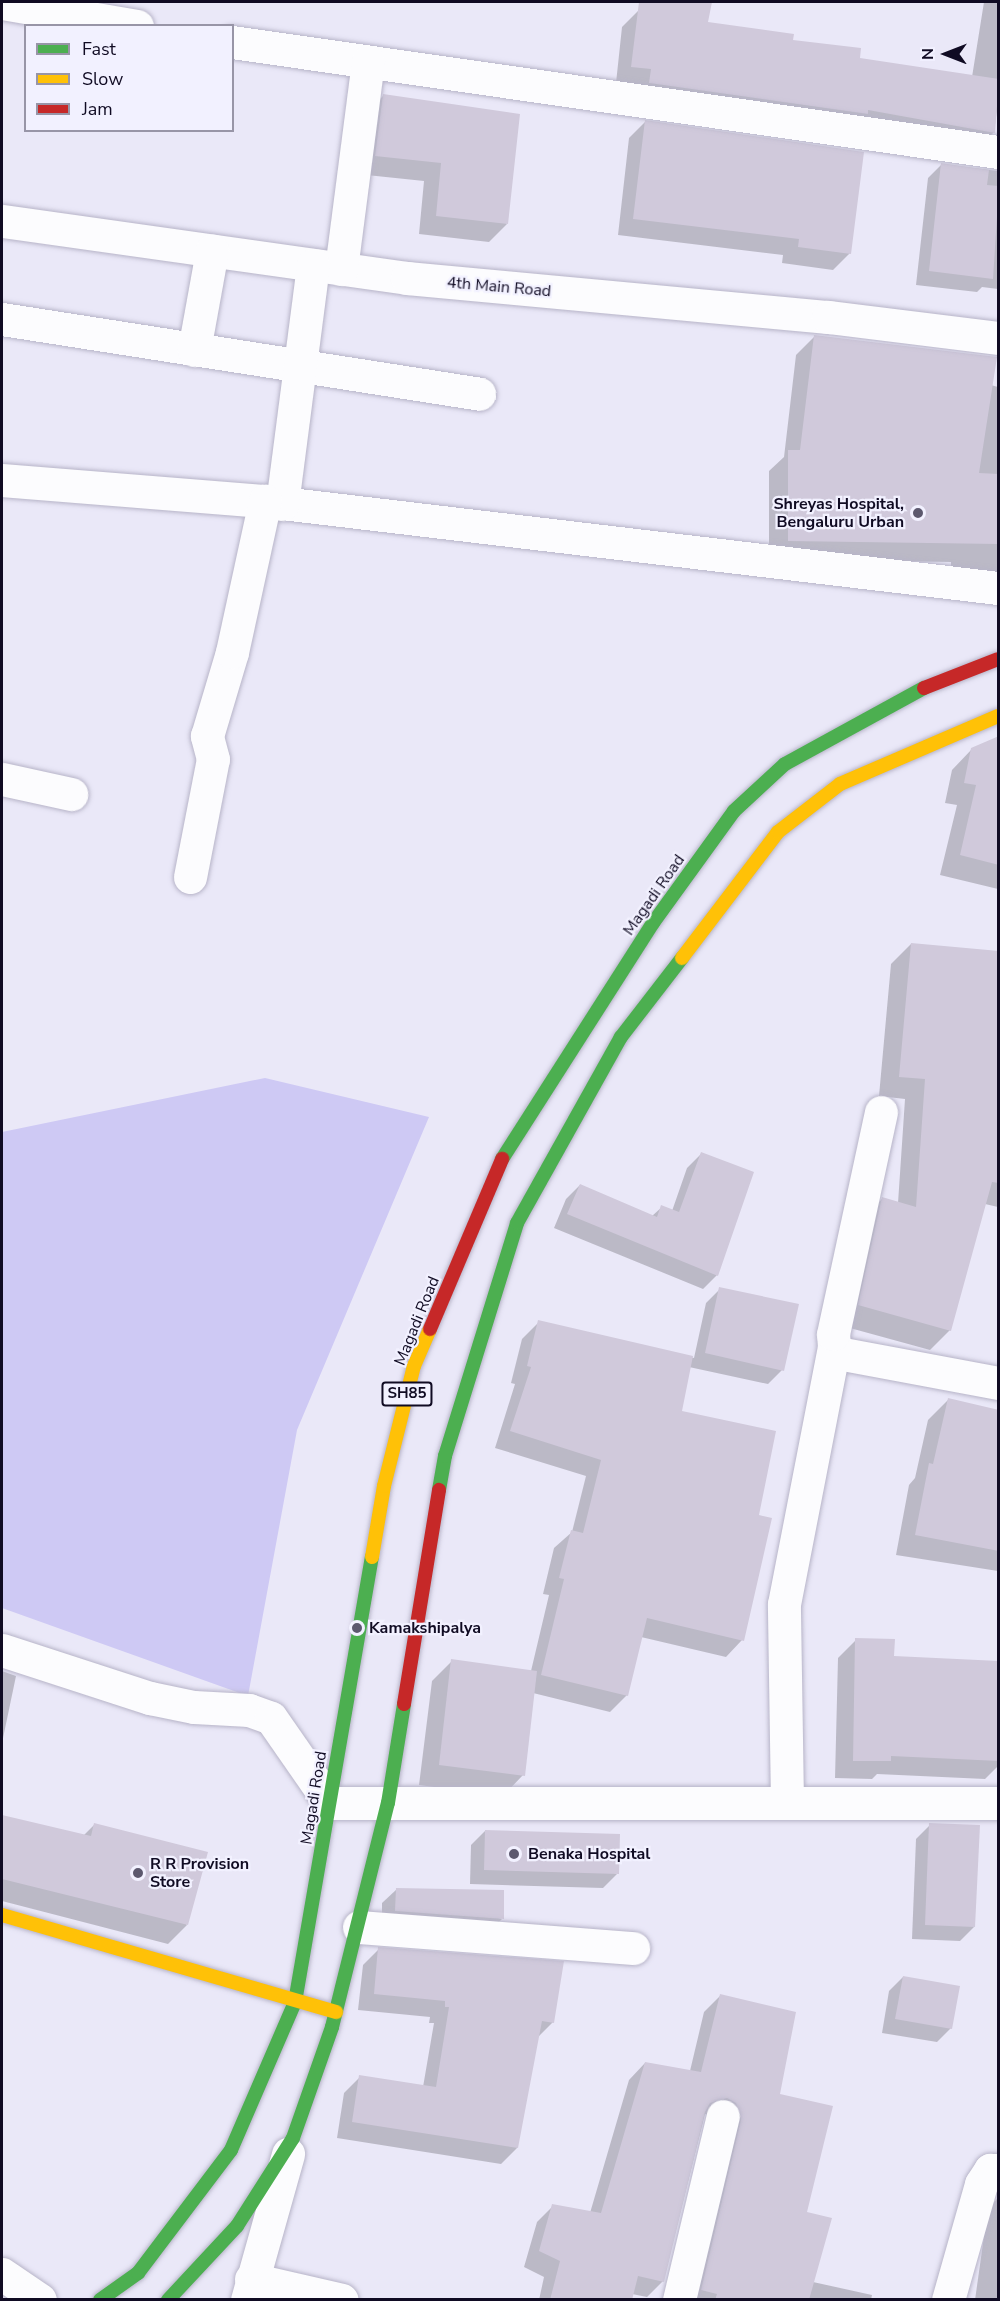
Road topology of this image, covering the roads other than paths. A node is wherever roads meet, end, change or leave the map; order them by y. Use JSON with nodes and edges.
{"nodes":[{"id":1,"x":2,"y":3,"type":"edge"},
{"id":2,"x":125,"y":24,"type":"edge"},
{"id":3,"x":234,"y":42,"type":"edge"},
{"id":4,"x":368,"y":62,"type":"junction"},
{"id":5,"x":999,"y":152,"type":"edge"},
{"id":6,"x":2,"y":221,"type":"edge"},
{"id":7,"x":212,"y":251,"type":"junction"},
{"id":8,"x":327,"y":267,"type":"junction"},
{"id":9,"x":2,"y":319,"type":"edge"},
{"id":10,"x":999,"y":338,"type":"edge"},
{"id":11,"x":194,"y":350,"type":"junction"},
{"id":12,"x":300,"y":366,"type":"junction"},
{"id":13,"x":479,"y":394,"type":"dead end"},
{"id":14,"x":2,"y":480,"type":"edge"},
{"id":15,"x":274,"y":502,"type":"junction"},
{"id":16,"x":999,"y":588,"type":"edge"},
{"id":17,"x":999,"y":659,"type":"edge"},
{"id":18,"x":999,"y":716,"type":"edge"},
{"id":19,"x":2,"y":779,"type":"edge"},
{"id":20,"x":71,"y":794,"type":"dead end"},
{"id":21,"x":190,"y":877,"type":"dead end"},
{"id":22,"x":881,"y":1112,"type":"dead end"},
{"id":23,"x":834,"y":1347,"type":"junction"},
{"id":24,"x":999,"y":1383,"type":"edge"},
{"id":25,"x":2,"y":1650,"type":"edge"},
{"id":26,"x":330,"y":1803,"type":"junction"},
{"id":27,"x":388,"y":1803,"type":"junction"},
{"id":28,"x":787,"y":1803,"type":"junction"},
{"id":29,"x":999,"y":1803,"type":"edge"},
{"id":30,"x":2,"y":1915,"type":"edge"},
{"id":31,"x":359,"y":1927,"type":"junction"},
{"id":32,"x":633,"y":1948,"type":"dead end"},
{"id":33,"x":294,"y":2002,"type":"junction"},
{"id":34,"x":336,"y":2012,"type":"junction"},
{"id":35,"x":723,"y":2116,"type":"dead end"},
{"id":36,"x":293,"y":2138,"type":"junction"},
{"id":37,"x":999,"y":2170,"type":"edge"},
{"id":38,"x":2,"y":2274,"type":"edge"},
{"id":39,"x":249,"y":2289,"type":"edge"},
{"id":40,"x":40,"y":2300,"type":"edge"},
{"id":41,"x":100,"y":2300,"type":"edge"},
{"id":42,"x":168,"y":2300,"type":"edge"},
{"id":43,"x":342,"y":2300,"type":"edge"},
{"id":44,"x":680,"y":2300,"type":"edge"},
{"id":45,"x":948,"y":2300,"type":"edge"}],
"edges":[{"from":1,"to":2,"type":"street"},
{"from":3,"to":4,"type":"street"},
{"from":4,"to":5,"type":"street"},
{"from":4,"to":8,"type":"street"},
{"from":6,"to":7,"type":"street","name":"4th Main Road"},
{"from":7,"to":8,"type":"street","name":"4th Main Road"},
{"from":7,"to":11,"type":"street"},
{"from":8,"to":10,"type":"street","name":"4th Main Road"},
{"from":8,"to":12,"type":"street"},
{"from":9,"to":11,"type":"street"},
{"from":11,"to":12,"type":"street"},
{"from":12,"to":13,"type":"street"},
{"from":12,"to":15,"type":"street"},
{"from":14,"to":15,"type":"street"},
{"from":15,"to":16,"type":"street"},
{"from":15,"to":21,"type":"street"},
{"from":17,"to":26,"type":"main road","name":"Magadi Road","number":"SH85"},
{"from":18,"to":27,"type":"main road"},
{"from":19,"to":20,"type":"street"},
{"from":22,"to":23,"type":"street"},
{"from":23,"to":24,"type":"street"},
{"from":23,"to":28,"type":"street"},
{"from":25,"to":26,"type":"street"},
{"from":26,"to":27,"type":"street"},
{"from":26,"to":33,"type":"main road","name":"Magadi Road","number":"SH85"},
{"from":27,"to":28,"type":"street"},
{"from":27,"to":31,"type":"main road"},
{"from":28,"to":29,"type":"street"},
{"from":30,"to":33,"type":"main road"},
{"from":31,"to":32,"type":"street"},
{"from":31,"to":34,"type":"main road"},
{"from":33,"to":34,"type":"main road"},
{"from":33,"to":41,"type":"main road","name":"Magadi Road","number":"SH85"},
{"from":34,"to":36,"type":"main road"},
{"from":35,"to":44,"type":"street"},
{"from":36,"to":39,"type":"street"},
{"from":36,"to":42,"type":"main road"},
{"from":37,"to":45,"type":"street"},
{"from":38,"to":40,"type":"street"},
{"from":39,"to":43,"type":"street"}]}
